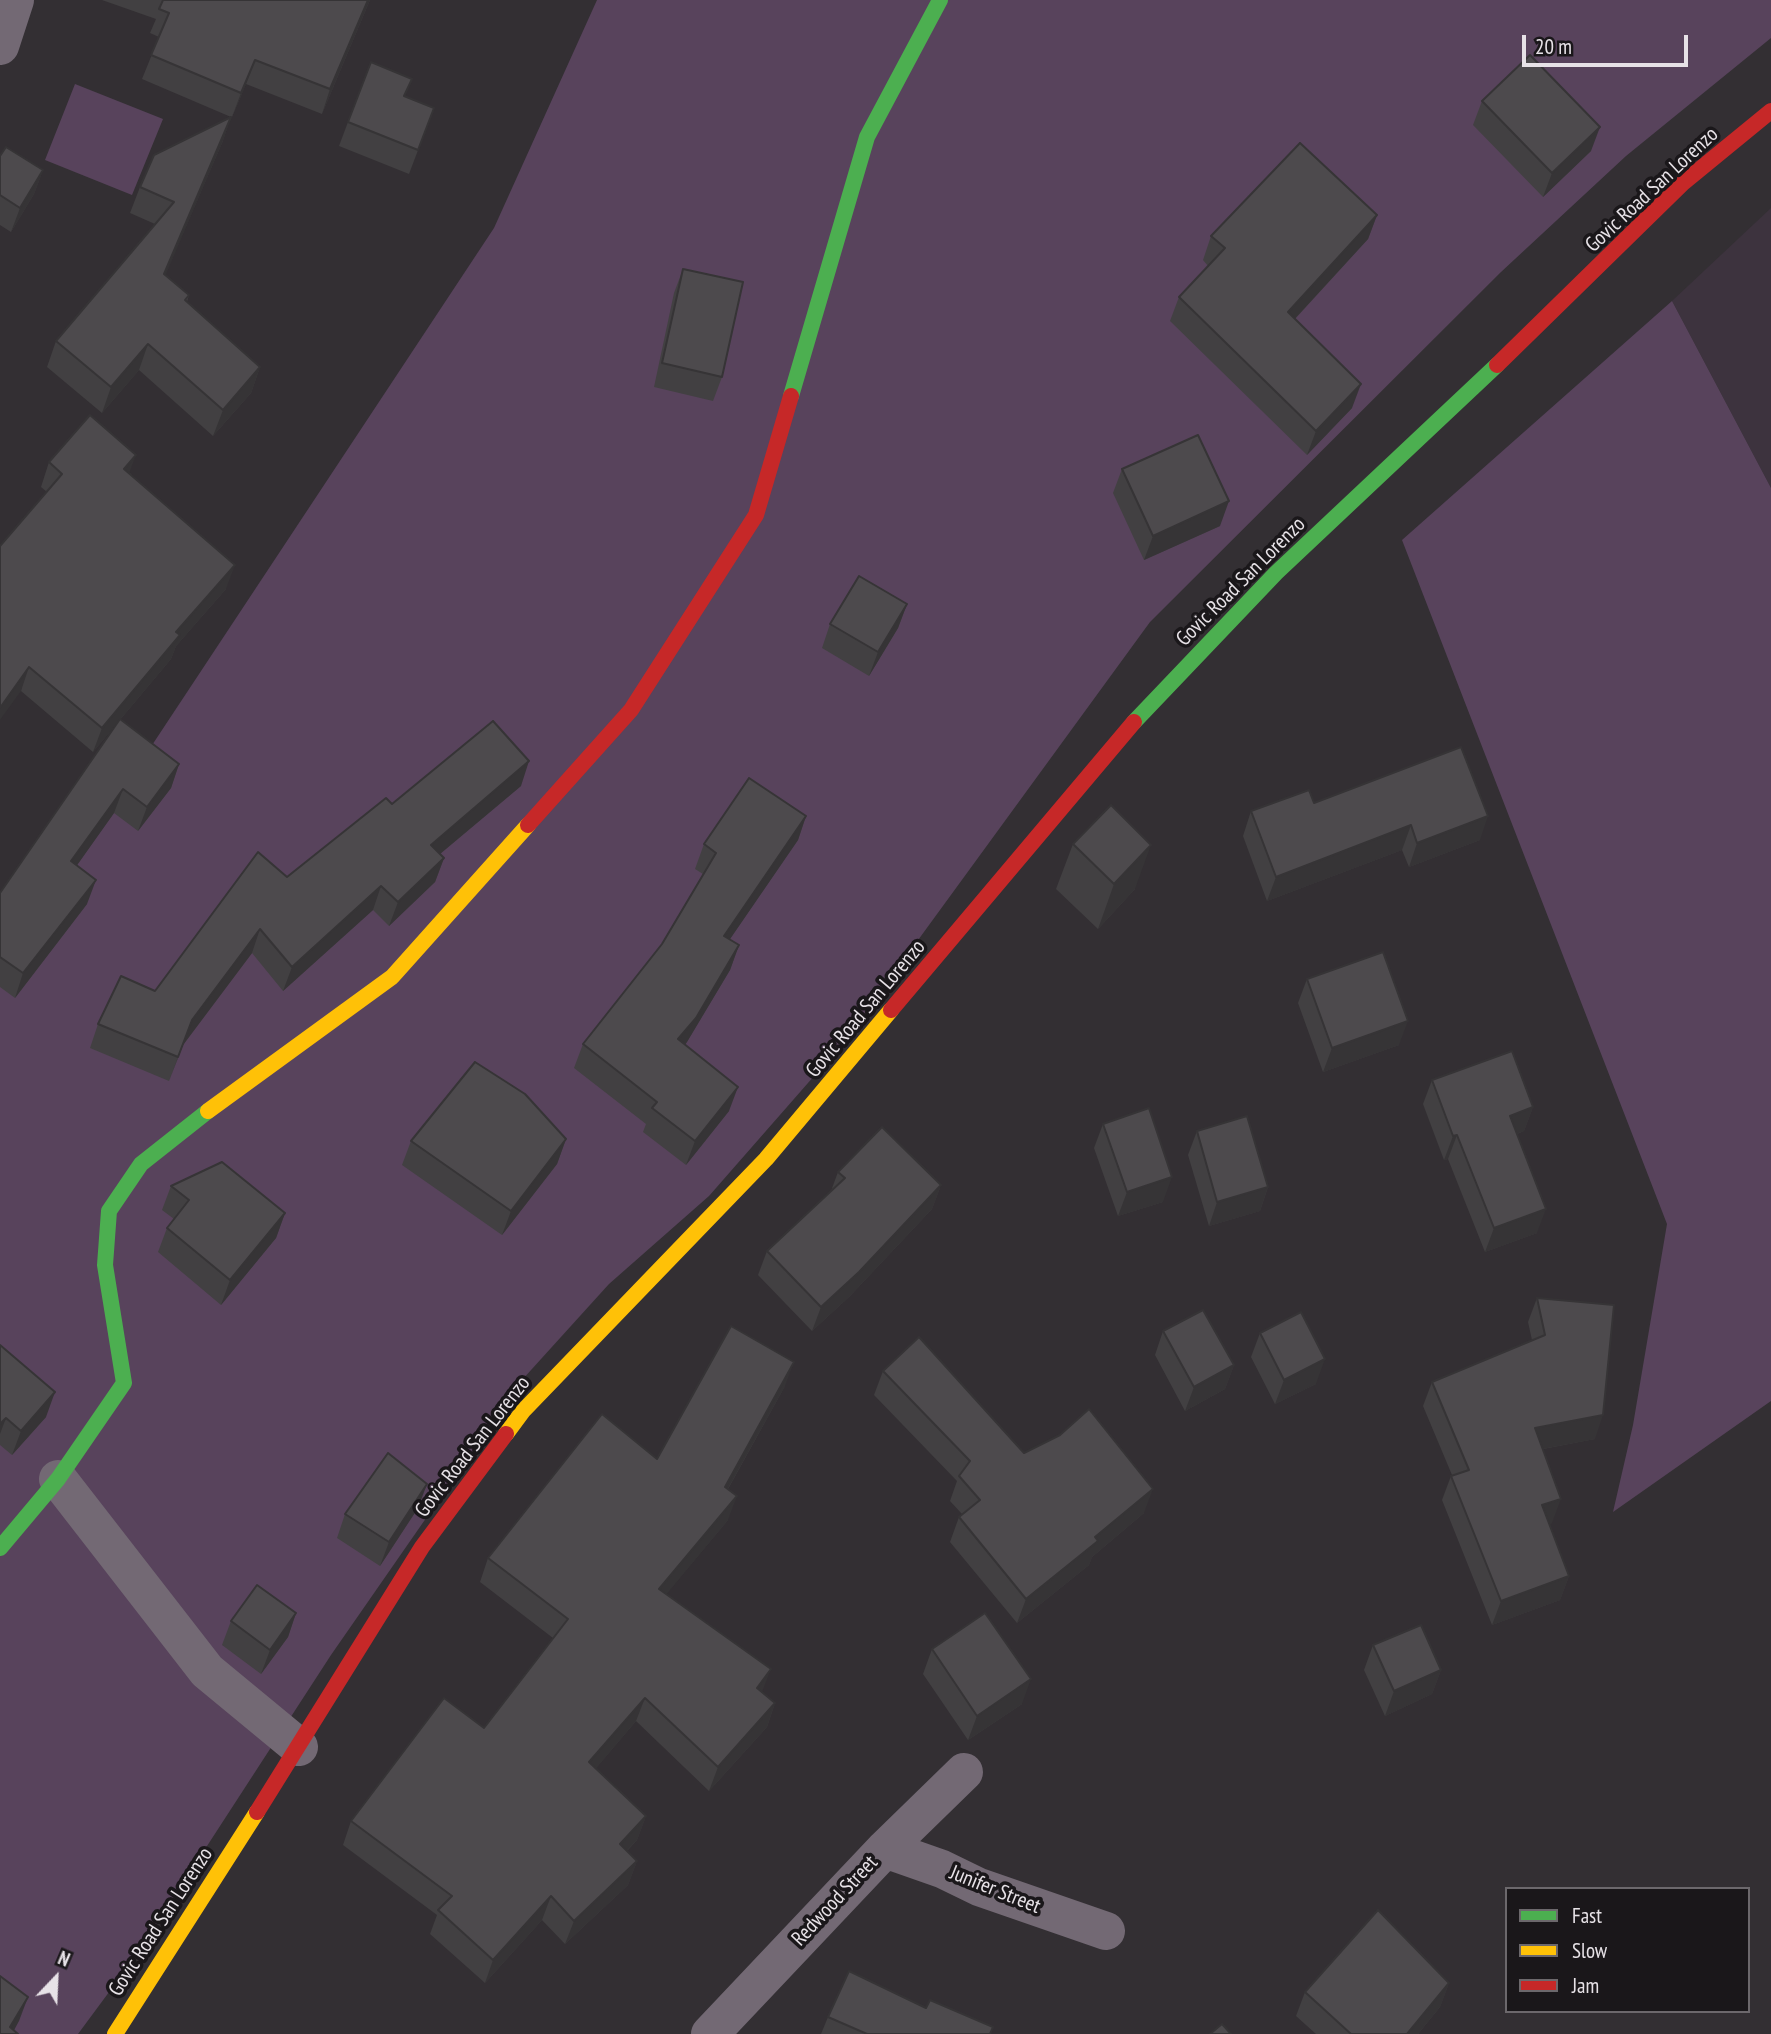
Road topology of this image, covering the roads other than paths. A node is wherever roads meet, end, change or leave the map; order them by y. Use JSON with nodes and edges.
{"nodes":[{"id":1,"x":15,"y":0,"type":"edge"},
{"id":2,"x":940,"y":0,"type":"edge"},
{"id":3,"x":0,"y":46,"type":"edge"},
{"id":4,"x":1771,"y":111,"type":"edge"},
{"id":5,"x":58,"y":1479,"type":"junction"},
{"id":6,"x":0,"y":1548,"type":"edge"},
{"id":7,"x":299,"y":1747,"type":"junction"},
{"id":8,"x":964,"y":1772,"type":"dead end"},
{"id":9,"x":885,"y":1849,"type":"junction"},
{"id":10,"x":1106,"y":1931,"type":"dead end"},
{"id":11,"x":114,"y":2034,"type":"edge"},
{"id":12,"x":710,"y":2034,"type":"edge"}],
"edges":[{"from":1,"to":3,"type":"street"},
{"from":2,"to":5,"type":"main road"},
{"from":4,"to":7,"type":"main road","name":"Govic Road San Lorenzo"},
{"from":5,"to":6,"type":"main road"},
{"from":5,"to":7,"type":"street"},
{"from":7,"to":11,"type":"main road","name":"Govic Road San Lorenzo"},
{"from":8,"to":9,"type":"street","name":"Redwood Street"},
{"from":9,"to":10,"type":"street","name":"Junifer Street"},
{"from":9,"to":12,"type":"street","name":"Redwood Street"}]}
